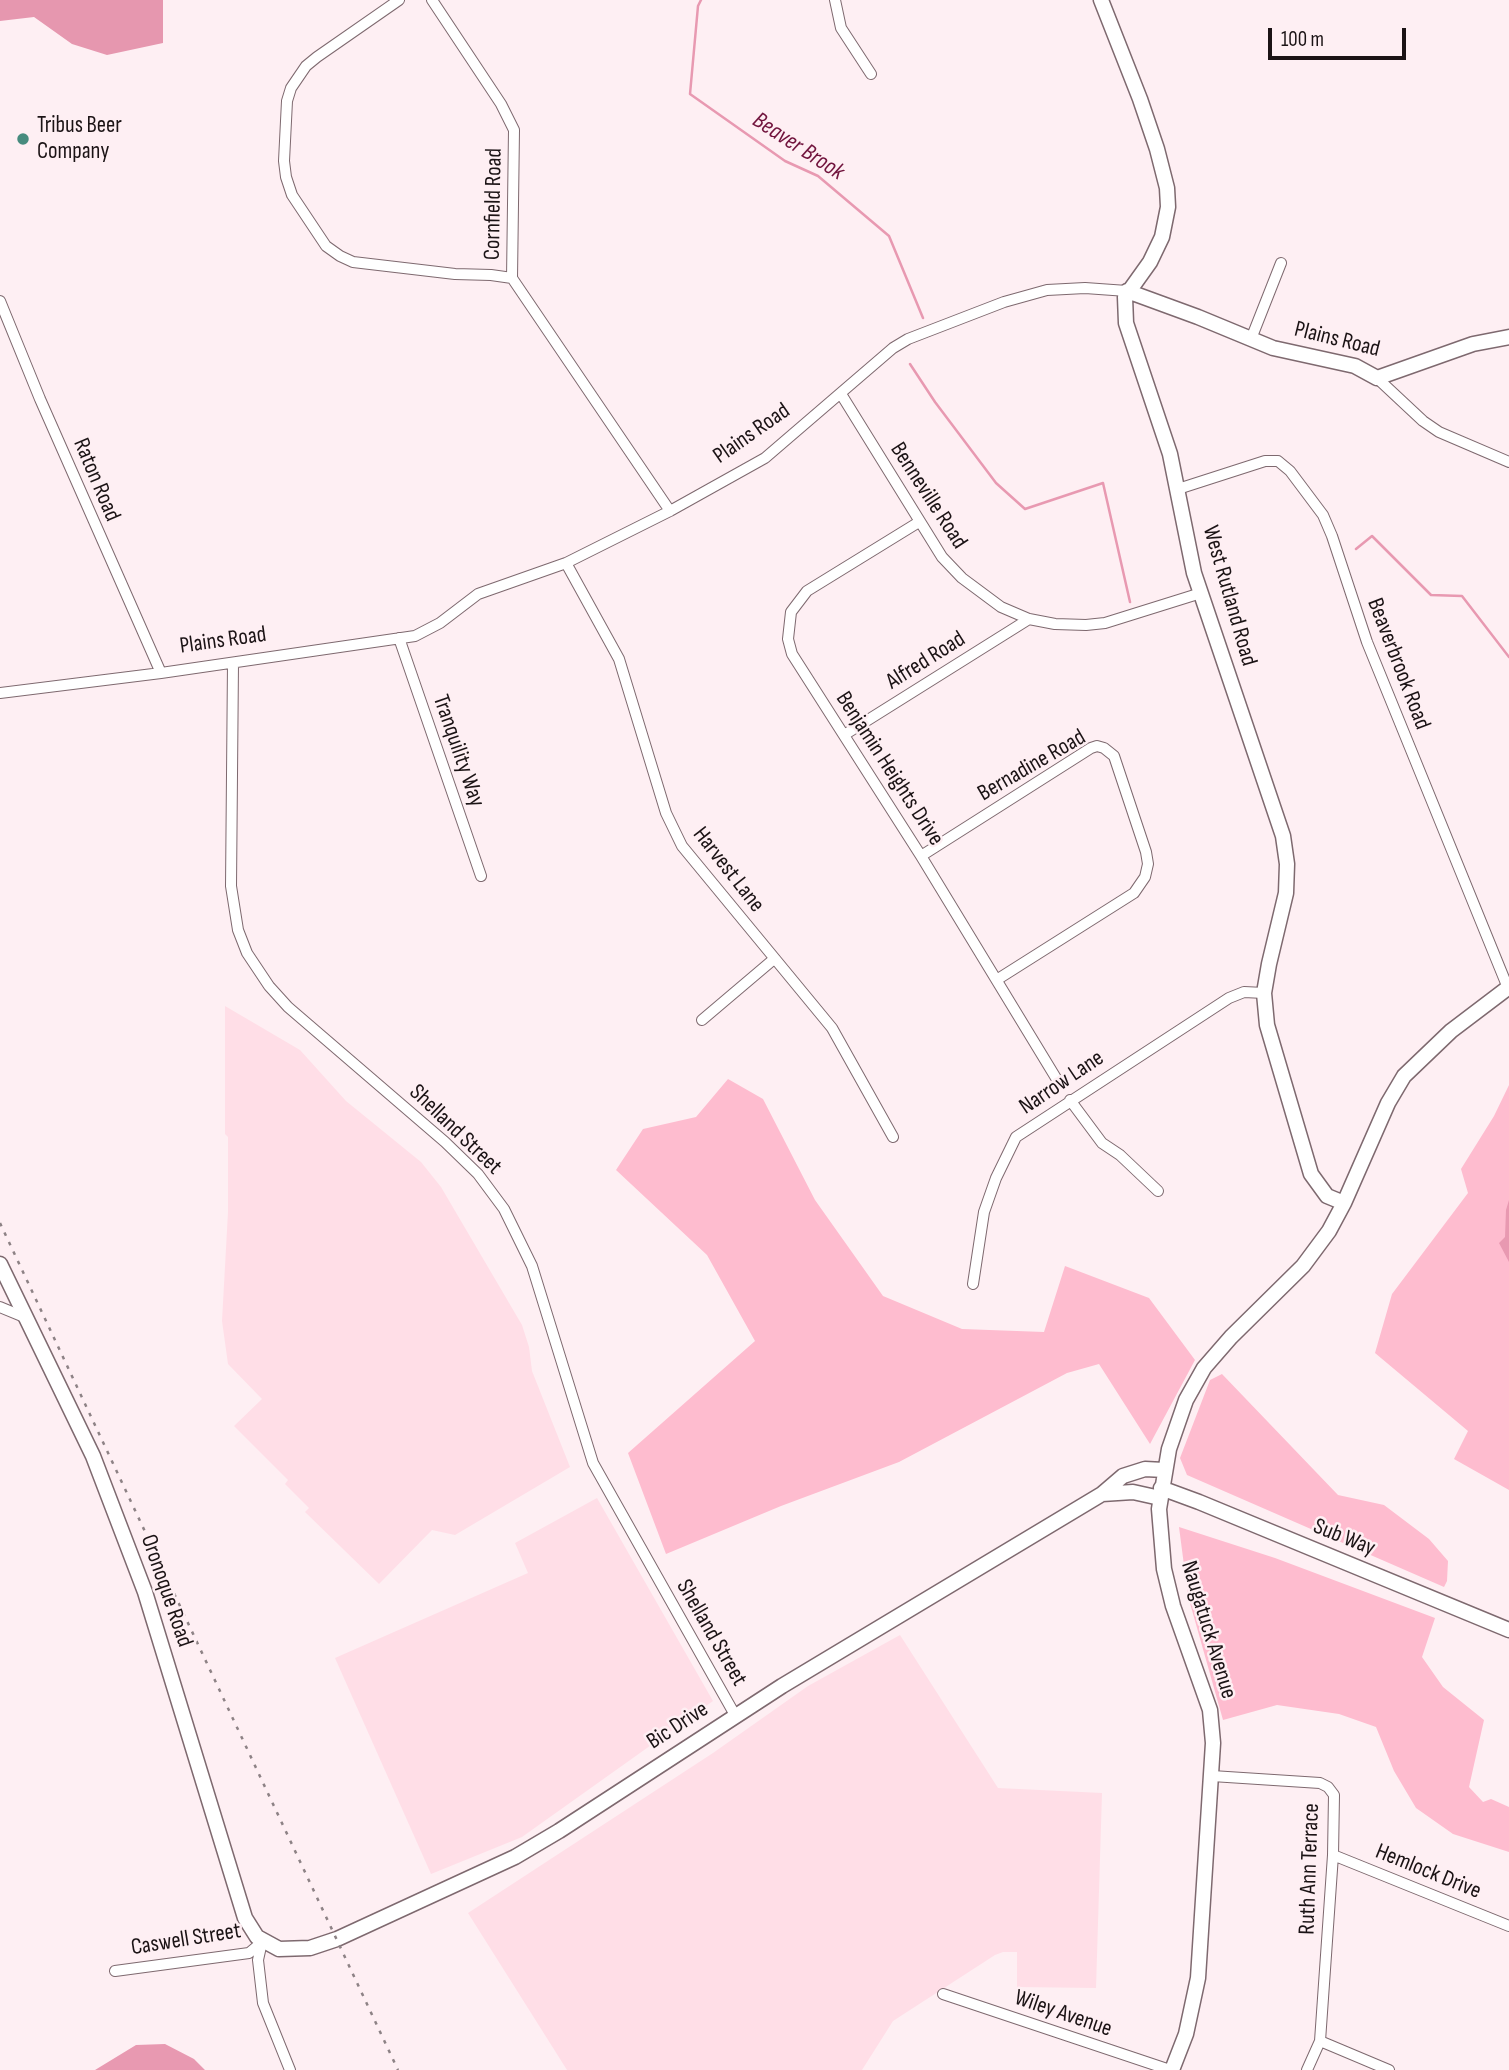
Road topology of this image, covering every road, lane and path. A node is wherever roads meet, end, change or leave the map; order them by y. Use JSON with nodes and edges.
{"nodes":[{"id":1,"x":399,"y":0,"type":"edge"},
{"id":2,"x":432,"y":0,"type":"edge"},
{"id":3,"x":835,"y":0,"type":"edge"},
{"id":4,"x":1101,"y":0,"type":"edge"},
{"id":5,"x":871,"y":74,"type":"dead end"},
{"id":6,"x":1281,"y":263,"type":"dead end"},
{"id":7,"x":512,"y":278,"type":"junction"},
{"id":8,"x":1127,"y":291,"type":"junction"},
{"id":9,"x":0,"y":301,"type":"edge"},
{"id":10,"x":1509,"y":337,"type":"edge"},
{"id":11,"x":1251,"y":339,"type":"junction"},
{"id":12,"x":1377,"y":378,"type":"junction"},
{"id":13,"x":841,"y":394,"type":"junction"},
{"id":14,"x":1509,"y":462,"type":"edge"},
{"id":15,"x":1178,"y":489,"type":"junction"},
{"id":16,"x":670,"y":510,"type":"junction"},
{"id":17,"x":919,"y":522,"type":"junction"},
{"id":18,"x":566,"y":563,"type":"junction"},
{"id":19,"x":1200,"y":593,"type":"junction"},
{"id":20,"x":1029,"y":618,"type":"junction"},
{"id":21,"x":399,"y":638,"type":"junction"},
{"id":22,"x":233,"y":663,"type":"junction"},
{"id":23,"x":161,"y":673,"type":"junction"},
{"id":24,"x":0,"y":693,"type":"edge"},
{"id":25,"x":844,"y":735,"type":"junction"},
{"id":26,"x":921,"y":856,"type":"junction"},
{"id":27,"x":481,"y":876,"type":"dead end"},
{"id":28,"x":774,"y":959,"type":"junction"},
{"id":29,"x":998,"y":979,"type":"junction"},
{"id":30,"x":1508,"y":988,"type":"edge"},
{"id":31,"x":1264,"y":993,"type":"junction"},
{"id":32,"x":702,"y":1020,"type":"dead end"},
{"id":33,"x":1056,"y":1078,"type":"dead end"},
{"id":34,"x":1070,"y":1100,"type":"junction"},
{"id":35,"x":893,"y":1137,"type":"dead end"},
{"id":36,"x":1158,"y":1191,"type":"dead end"},
{"id":37,"x":1344,"y":1203,"type":"junction"},
{"id":38,"x":0,"y":1265,"type":"edge"},
{"id":39,"x":973,"y":1284,"type":"dead end"},
{"id":40,"x":0,"y":1307,"type":"edge"},
{"id":41,"x":24,"y":1317,"type":"junction"},
{"id":42,"x":1164,"y":1471,"type":"junction"},
{"id":43,"x":1161,"y":1493,"type":"junction"},
{"id":44,"x":1102,"y":1494,"type":"junction"},
{"id":45,"x":1509,"y":1630,"type":"edge"},
{"id":46,"x":736,"y":1716,"type":"junction"},
{"id":47,"x":1212,"y":1776,"type":"junction"},
{"id":48,"x":1333,"y":1855,"type":"junction"},
{"id":49,"x":1509,"y":1926,"type":"edge"},
{"id":50,"x":262,"y":1942,"type":"junction"},
{"id":51,"x":115,"y":1971,"type":"dead end"},
{"id":52,"x":943,"y":1994,"type":"dead end"},
{"id":53,"x":1320,"y":2041,"type":"junction"},
{"id":54,"x":290,"y":2070,"type":"edge"},
{"id":55,"x":1171,"y":2070,"type":"edge"},
{"id":56,"x":1307,"y":2070,"type":"edge"},
{"id":57,"x":1389,"y":2070,"type":"edge"}],
"edges":[{"from":1,"to":7,"type":"street"},
{"from":2,"to":7,"type":"street","name":"Cornfield Road"},
{"from":3,"to":5,"type":"street"},
{"from":4,"to":8,"type":"main road"},
{"from":6,"to":11,"type":"street"},
{"from":7,"to":16,"type":"street","name":"Cornfield Road"},
{"from":8,"to":11,"type":"main road","name":"Plains Road"},
{"from":8,"to":13,"type":"street","name":"Plains Road"},
{"from":8,"to":15,"type":"main road","name":"West Rutland Road"},
{"from":9,"to":23,"type":"street","name":"Raton Road"},
{"from":10,"to":12,"type":"main road","name":"Plains Road"},
{"from":11,"to":12,"type":"main road","name":"Plains Road"},
{"from":12,"to":14,"type":"street"},
{"from":13,"to":16,"type":"street","name":"Plains Road"},
{"from":13,"to":17,"type":"street","name":"Benneville Road"},
{"from":15,"to":19,"type":"main road","name":"West Rutland Road"},
{"from":15,"to":30,"type":"street","name":"Beaverbrook Road"},
{"from":16,"to":18,"type":"street","name":"Plains Road"},
{"from":17,"to":20,"type":"street","name":"Benneville Road"},
{"from":17,"to":25,"type":"street","name":"Benjamin Heights Drive"},
{"from":18,"to":21,"type":"street","name":"Plains Road"},
{"from":18,"to":28,"type":"street","name":"Harvest Lane"},
{"from":19,"to":20,"type":"street","name":"Benneville Road"},
{"from":19,"to":31,"type":"main road","name":"West Rutland Road"},
{"from":20,"to":25,"type":"street","name":"Alfred Road"},
{"from":21,"to":22,"type":"street","name":"Plains Road"},
{"from":21,"to":27,"type":"street","name":"Tranquility Way"},
{"from":22,"to":23,"type":"street","name":"Plains Road"},
{"from":22,"to":46,"type":"street","name":"Shelland Street"},
{"from":23,"to":24,"type":"street","name":"Plains Road"},
{"from":25,"to":26,"type":"street","name":"Benjamin Heights Drive"},
{"from":26,"to":29,"type":"street","name":"Benjamin Heights Drive"},
{"from":26,"to":29,"type":"street","name":"Bernadine Road"},
{"from":28,"to":32,"type":"street"},
{"from":28,"to":35,"type":"street","name":"Harvest Lane"},
{"from":29,"to":33,"type":"street","name":"Benjamin Heights Drive"},
{"from":30,"to":37,"type":"main road","name":"Naugatuck Avenue"},
{"from":31,"to":34,"type":"street","name":"Narrow Lane"},
{"from":31,"to":37,"type":"main road","name":"West Rutland Road"},
{"from":34,"to":36,"type":"street"},
{"from":34,"to":39,"type":"street","name":"Narrow Lane"},
{"from":37,"to":42,"type":"main road","name":"Naugatuck Avenue"},
{"from":38,"to":41,"type":"main road","name":"Oronoque Road"},
{"from":40,"to":41,"type":"street"},
{"from":41,"to":50,"type":"main road","name":"Oronoque Road"},
{"from":42,"to":43,"type":"main road","name":"Naugatuck Avenue"},
{"from":42,"to":44,"type":"main road","name":"Bic Drive"},
{"from":43,"to":44,"type":"main road","name":"Bic Drive"},
{"from":43,"to":45,"type":"main road","name":"Sub Way"},
{"from":43,"to":47,"type":"main road","name":"Naugatuck Avenue"},
{"from":44,"to":46,"type":"main road","name":"Bic Drive"},
{"from":46,"to":50,"type":"main road","name":"Bic Drive"},
{"from":47,"to":48,"type":"street","name":"Ruth Ann Terrace"},
{"from":47,"to":55,"type":"main road","name":"Naugatuck Avenue"},
{"from":48,"to":49,"type":"street","name":"Hemlock Drive"},
{"from":48,"to":53,"type":"street","name":"Ruth Ann Terrace"},
{"from":50,"to":51,"type":"street","name":"Caswell Street"},
{"from":50,"to":54,"type":"street"},
{"from":52,"to":55,"type":"street","name":"Wiley Avenue"},
{"from":53,"to":56,"type":"street","name":"Ruth Ann Terrace"},
{"from":53,"to":57,"type":"street"}]}
